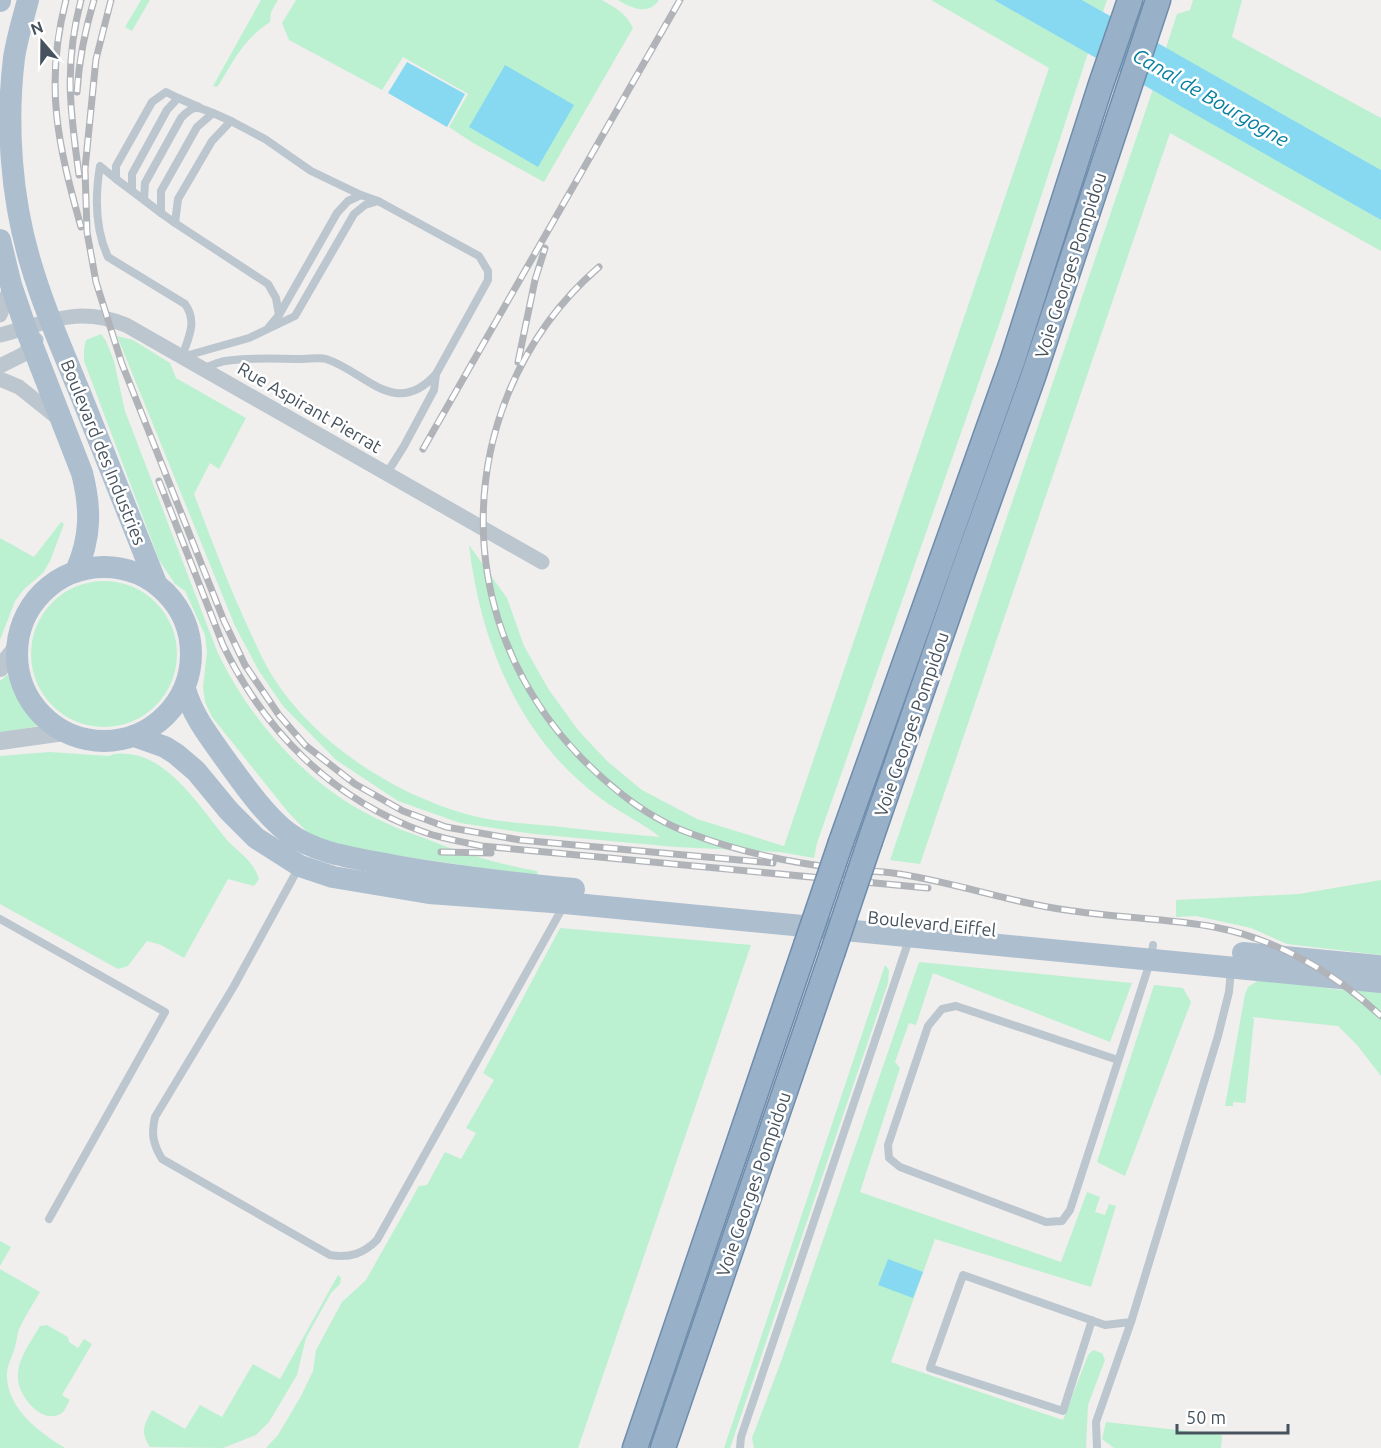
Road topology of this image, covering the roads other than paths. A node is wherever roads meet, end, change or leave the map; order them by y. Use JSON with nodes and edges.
{"nodes":[{"id":1,"x":28,"y":0,"type":"edge"},
{"id":2,"x":1130,"y":0,"type":"edge"},
{"id":3,"x":1158,"y":0,"type":"edge"},
{"id":4,"x":178,"y":98,"type":"junction"},
{"id":5,"x":199,"y":107,"type":"junction"},
{"id":6,"x":213,"y":113,"type":"junction"},
{"id":7,"x":231,"y":121,"type":"junction"},
{"id":8,"x":116,"y":179,"type":"junction"},
{"id":9,"x":132,"y":191,"type":"junction"},
{"id":10,"x":361,"y":195,"type":"junction"},
{"id":11,"x":144,"y":200,"type":"junction"},
{"id":12,"x":378,"y":201,"type":"junction"},
{"id":13,"x":161,"y":213,"type":"junction"},
{"id":14,"x":175,"y":223,"type":"junction"},
{"id":15,"x":0,"y":240,"type":"edge"},
{"id":16,"x":11,"y":285,"type":"junction"},
{"id":17,"x":0,"y":315,"type":"edge"},
{"id":18,"x":279,"y":315,"type":"junction"},
{"id":19,"x":51,"y":321,"type":"junction"},
{"id":20,"x":267,"y":329,"type":"junction"},
{"id":21,"x":0,"y":335,"type":"edge"},
{"id":22,"x":29,"y":337,"type":"junction"},
{"id":23,"x":182,"y":357,"type":"junction"},
{"id":24,"x":0,"y":366,"type":"edge"},
{"id":25,"x":202,"y":369,"type":"junction"},
{"id":26,"x":436,"y":374,"type":"junction"},
{"id":27,"x":0,"y":379,"type":"edge"},
{"id":28,"x":63,"y":422,"type":"junction"},
{"id":29,"x":387,"y":473,"type":"junction"},
{"id":30,"x":542,"y":562,"type":"dead end"},
{"id":31,"x":76,"y":571,"type":"junction"},
{"id":32,"x":156,"y":583,"type":"junction"},
{"id":33,"x":17,"y":647,"type":"junction"},
{"id":34,"x":0,"y":668,"type":"edge"},
{"id":35,"x":185,"y":689,"type":"junction"},
{"id":36,"x":64,"y":732,"type":"junction"},
{"id":37,"x":134,"y":736,"type":"junction"},
{"id":38,"x":0,"y":741,"type":"edge"},
{"id":39,"x":287,"y":831,"type":"junction"},
{"id":40,"x":340,"y":855,"type":"junction"},
{"id":41,"x":300,"y":866,"type":"junction"},
{"id":42,"x":565,"y":903,"type":"junction"},
{"id":43,"x":0,"y":919,"type":"edge"},
{"id":44,"x":913,"y":929,"type":"junction"},
{"id":45,"x":1152,"y":952,"type":"junction"},
{"id":46,"x":1232,"y":963,"type":"junction"},
{"id":47,"x":1381,"y":967,"type":"edge"},
{"id":48,"x":1381,"y":982,"type":"edge"},
{"id":49,"x":1118,"y":1060,"type":"junction"},
{"id":50,"x":49,"y":1219,"type":"dead end"},
{"id":51,"x":1092,"y":1320,"type":"junction"},
{"id":52,"x":1131,"y":1322,"type":"junction"},
{"id":53,"x":635,"y":1448,"type":"edge"},
{"id":54,"x":663,"y":1448,"type":"edge"},
{"id":55,"x":740,"y":1448,"type":"edge"},
{"id":56,"x":1097,"y":1448,"type":"edge"}],
"edges":[{"from":1,"to":19,"type":"main road","name":"Boulevard des Industries"},
{"from":2,"to":53,"type":"highway","name":"Voie Georges Pompidou","bridge":true},
{"from":3,"to":54,"type":"highway","name":"Voie Georges Pompidou","bridge":true},
{"from":4,"to":5,"type":"lane"},
{"from":4,"to":8,"type":"lane"},
{"from":4,"to":9,"type":"lane"},
{"from":5,"to":6,"type":"lane"},
{"from":5,"to":11,"type":"lane"},
{"from":6,"to":7,"type":"lane"},
{"from":6,"to":13,"type":"lane"},
{"from":7,"to":10,"type":"lane"},
{"from":7,"to":14,"type":"lane"},
{"from":8,"to":9,"type":"lane"},
{"from":8,"to":23,"type":"lane"},
{"from":9,"to":11,"type":"lane"},
{"from":10,"to":12,"type":"lane"},
{"from":10,"to":18,"type":"lane"},
{"from":11,"to":13,"type":"lane"},
{"from":12,"to":20,"type":"lane"},
{"from":12,"to":26,"type":"lane"},
{"from":13,"to":14,"type":"lane"},
{"from":14,"to":18,"type":"lane"},
{"from":15,"to":16,"type":"main road","name":"Boulevard des Industries"},
{"from":16,"to":17,"type":"street"},
{"from":16,"to":22,"type":"main road","name":"Boulevard des Industries"},
{"from":18,"to":20,"type":"lane"},
{"from":19,"to":22,"type":"street"},
{"from":19,"to":23,"type":"street","name":"Rue Aspirant Pierrat"},
{"from":19,"to":32,"type":"main road","name":"Boulevard des Industries"},
{"from":20,"to":23,"type":"lane"},
{"from":21,"to":22,"type":"street"},
{"from":22,"to":24,"type":"street"},
{"from":22,"to":28,"type":"main road","name":"Boulevard des Industries"},
{"from":23,"to":25,"type":"street","name":"Rue Aspirant Pierrat"},
{"from":25,"to":26,"type":"lane"},
{"from":25,"to":29,"type":"street","name":"Rue Aspirant Pierrat"},
{"from":26,"to":29,"type":"lane"},
{"from":27,"to":28,"type":"street"},
{"from":28,"to":31,"type":"main road","name":"Boulevard des Industries"},
{"from":29,"to":30,"type":"street","name":"Rue Aspirant Pierrat"},
{"from":31,"to":32,"type":"main road"},
{"from":31,"to":33,"type":"main road"},
{"from":32,"to":35,"type":"main road"},
{"from":33,"to":34,"type":"street"},
{"from":33,"to":36,"type":"main road"},
{"from":35,"to":37,"type":"main road"},
{"from":35,"to":39,"type":"main road","name":"Boulevard Eiffel"},
{"from":36,"to":37,"type":"main road"},
{"from":36,"to":38,"type":"street"},
{"from":37,"to":41,"type":"main road"},
{"from":39,"to":40,"type":"main road","name":"Boulevard Eiffel"},
{"from":39,"to":41,"type":"lane"},
{"from":40,"to":41,"type":"lane"},
{"from":40,"to":44,"type":"main road","name":"Boulevard Eiffel"},
{"from":41,"to":42,"type":"main road"},
{"from":41,"to":42,"type":"lane"},
{"from":42,"to":44,"type":"main road"},
{"from":43,"to":50,"type":"lane"},
{"from":44,"to":45,"type":"main road","name":"Boulevard Eiffel"},
{"from":44,"to":55,"type":"lane"},
{"from":45,"to":46,"type":"main road","name":"Boulevard Eiffel"},
{"from":45,"to":47,"type":"main road","name":"Boulevard Eiffel"},
{"from":45,"to":49,"type":"lane"},
{"from":46,"to":48,"type":"main road","name":"Boulevard Eiffel"},
{"from":46,"to":52,"type":"lane"},
{"from":49,"to":49,"type":"lane"},
{"from":51,"to":51,"type":"lane"},
{"from":51,"to":52,"type":"lane"},
{"from":52,"to":56,"type":"lane"}]}
